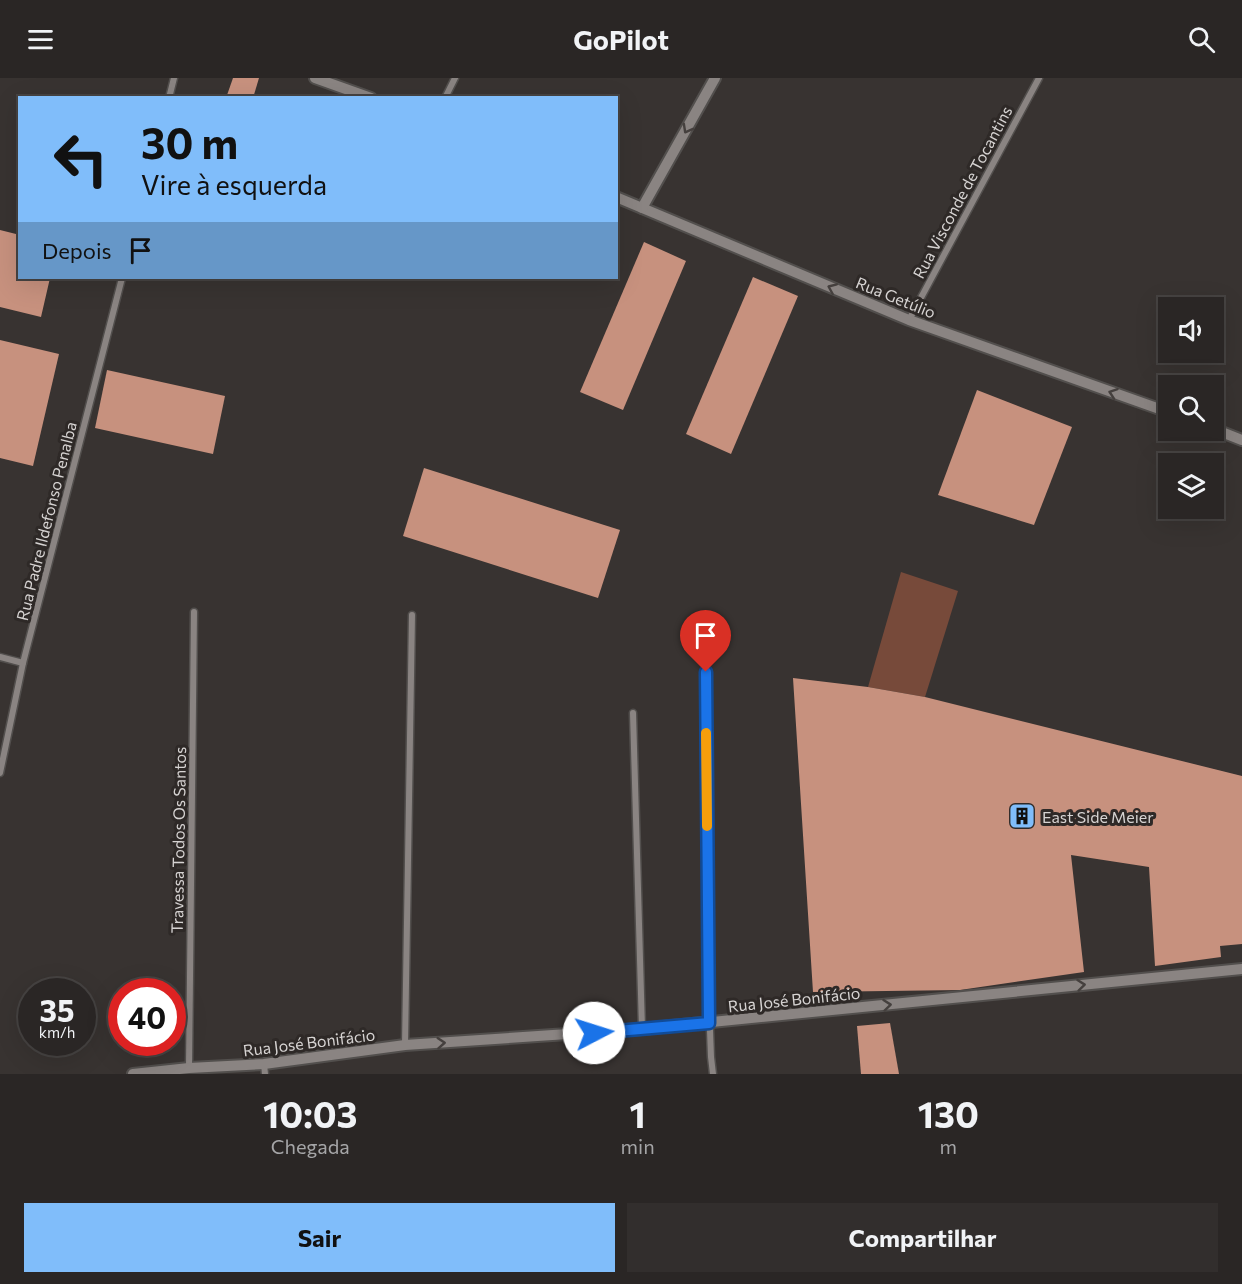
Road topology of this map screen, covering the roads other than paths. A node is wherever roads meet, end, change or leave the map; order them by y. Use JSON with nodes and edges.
{"nodes":[{"id":1,"x":174,"y":78,"type":"edge"},
{"id":2,"x":315,"y":78,"type":"edge"},
{"id":3,"x":455,"y":78,"type":"edge"},
{"id":4,"x":716,"y":78,"type":"edge"},
{"id":5,"x":1039,"y":78,"type":"edge"},
{"id":6,"x":170,"y":96,"type":"edge"},
{"id":7,"x":365,"y":96,"type":"edge"},
{"id":8,"x":446,"y":96,"type":"edge"},
{"id":9,"x":618,"y":198,"type":"edge"},
{"id":10,"x":642,"y":208,"type":"junction"},
{"id":11,"x":122,"y":279,"type":"edge"},
{"id":12,"x":909,"y":320,"type":"junction"},
{"id":13,"x":1158,"y":408,"type":"edge"},
{"id":14,"x":1224,"y":433,"type":"edge"},
{"id":15,"x":1242,"y":440,"type":"edge"},
{"id":16,"x":194,"y":612,"type":"dead end"},
{"id":17,"x":412,"y":615,"type":"dead end"},
{"id":18,"x":0,"y":657,"type":"edge"},
{"id":19,"x":23,"y":663,"type":"junction"},
{"id":20,"x":706,"y":672,"type":"dead end"},
{"id":21,"x":633,"y":713,"type":"dead end"},
{"id":22,"x":0,"y":773,"type":"edge"},
{"id":23,"x":1242,"y":969,"type":"edge"},
{"id":24,"x":709,"y":1023,"type":"junction"},
{"id":25,"x":642,"y":1029,"type":"junction"},
{"id":26,"x":405,"y":1045,"type":"junction"},
{"id":27,"x":189,"y":1068,"type":"junction"},
{"id":28,"x":264,"y":1069,"type":"edge"},
{"id":29,"x":133,"y":1074,"type":"edge"},
{"id":30,"x":713,"y":1074,"type":"edge"}],
"edges":[{"from":1,"to":6,"type":"street"},
{"from":2,"to":7,"type":"street"},
{"from":3,"to":8,"type":"street"},
{"from":4,"to":10,"type":"street","one_way":true},
{"from":5,"to":12,"type":"street","name":"Rua Visconde de Tocantins"},
{"from":9,"to":10,"type":"street","name":"Rua Getúlio"},
{"from":12,"to":10,"type":"street","name":"Rua Getúlio","one_way":true},
{"from":11,"to":19,"type":"street","name":"Rua Padre Ildefonso Penalba"},
{"from":13,"to":12,"type":"street","name":"Rua Getúlio","one_way":true},
{"from":14,"to":15,"type":"street"},
{"from":16,"to":27,"type":"street","name":"Travessa Todos Os Santos"},
{"from":17,"to":26,"type":"street"},
{"from":18,"to":19,"type":"street"},
{"from":19,"to":22,"type":"street","name":"Rua Padre Ildefonso Penalba"},
{"from":20,"to":24,"type":"street"},
{"from":21,"to":25,"type":"street"},
{"from":24,"to":23,"type":"street","name":"Rua José Bonifácio","one_way":true},
{"from":24,"to":25,"type":"street","name":"Rua José Bonifácio"},
{"from":24,"to":30,"type":"street"},
{"from":26,"to":25,"type":"street","name":"Rua José Bonifácio","one_way":true},
{"from":26,"to":28,"type":"street","name":"Rua José Bonifácio"},
{"from":27,"to":28,"type":"street","name":"Rua José Bonifácio"},
{"from":27,"to":29,"type":"street","name":"Rua José Bonifácio"}]}
